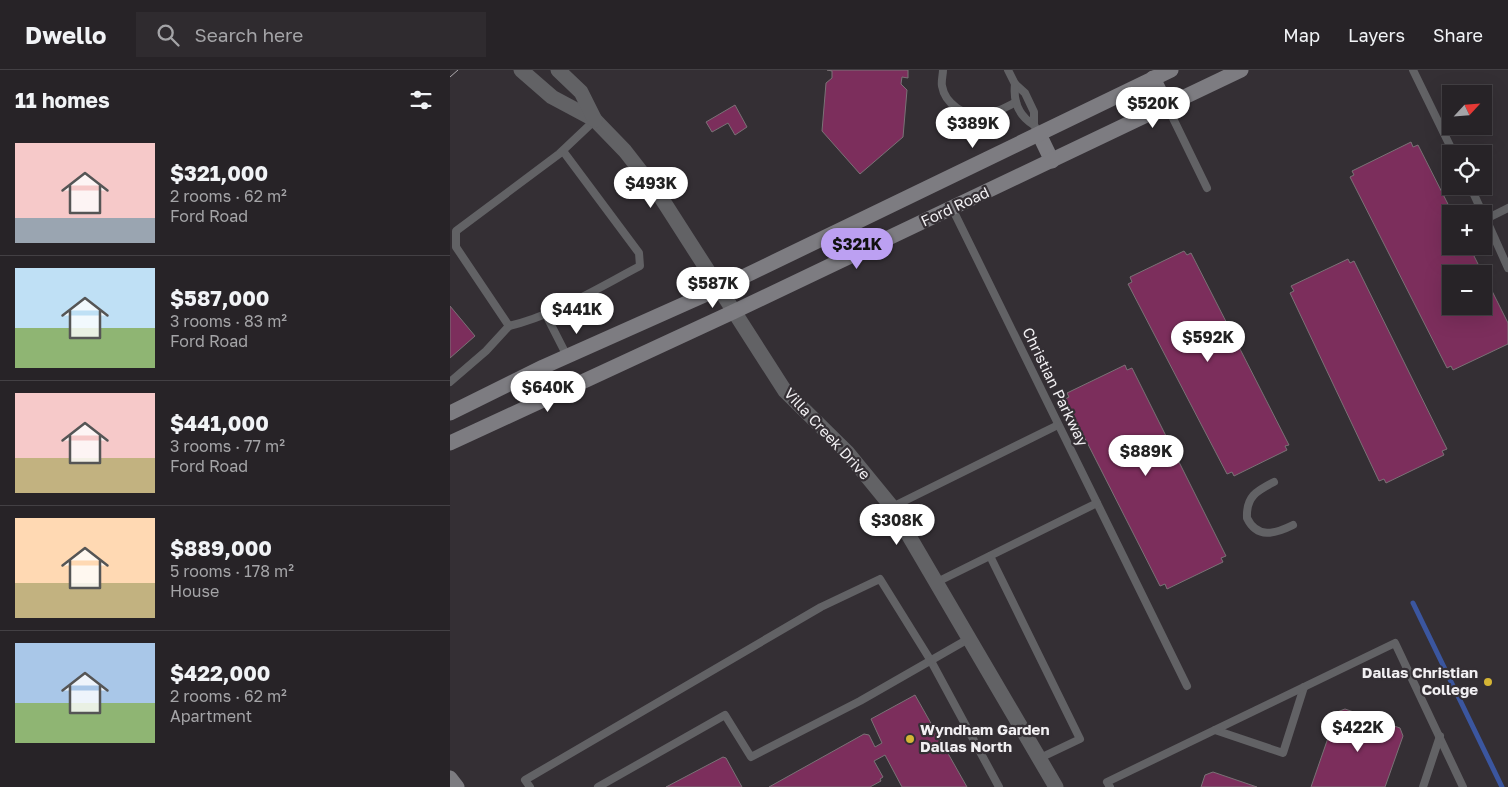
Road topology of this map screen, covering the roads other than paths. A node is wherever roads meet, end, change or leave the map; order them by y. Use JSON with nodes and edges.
{"nodes":[{"id":1,"x":521,"y":70,"type":"edge"},
{"id":2,"x":558,"y":70,"type":"edge"},
{"id":3,"x":943,"y":70,"type":"edge"},
{"id":4,"x":1008,"y":70,"type":"edge"},
{"id":5,"x":1171,"y":70,"type":"edge"},
{"id":6,"x":1241,"y":70,"type":"edge"},
{"id":7,"x":1413,"y":70,"type":"edge"},
{"id":8,"x":1153,"y":78,"type":"junction"},
{"id":9,"x":1015,"y":84,"type":"junction"},
{"id":10,"x":1016,"y":102,"type":"junction"},
{"id":11,"x":1167,"y":106,"type":"junction"},
{"id":12,"x":595,"y":120,"type":"junction"},
{"id":13,"x":1037,"y":129,"type":"junction"},
{"id":14,"x":1450,"y":145,"type":"edge"},
{"id":15,"x":563,"y":151,"type":"junction"},
{"id":16,"x":1052,"y":160,"type":"junction"},
{"id":17,"x":1207,"y":188,"type":"dead end"},
{"id":18,"x":952,"y":208,"type":"junction"},
{"id":19,"x":1508,"y":208,"type":"edge"},
{"id":20,"x":1492,"y":213,"type":"edge"},
{"id":21,"x":1492,"y":233,"type":"edge"},
{"id":22,"x":1508,"y":268,"type":"edge"},
{"id":23,"x":718,"y":288,"type":"junction"},
{"id":24,"x":733,"y":312,"type":"junction"},
{"id":25,"x":544,"y":314,"type":"junction"},
{"id":26,"x":509,"y":326,"type":"junction"},
{"id":27,"x":567,"y":356,"type":"junction"},
{"id":28,"x":450,"y":382,"type":"edge"},
{"id":29,"x":450,"y":413,"type":"edge"},
{"id":30,"x":1058,"y":425,"type":"junction"},
{"id":31,"x":450,"y":443,"type":"edge"},
{"id":32,"x":1274,"y":482,"type":"dead end"},
{"id":33,"x":1097,"y":503,"type":"junction"},
{"id":34,"x":892,"y":507,"type":"junction"},
{"id":35,"x":1293,"y":525,"type":"dead end"},
{"id":36,"x":990,"y":556,"type":"junction"},
{"id":37,"x":937,"y":582,"type":"junction"},
{"id":38,"x":970,"y":638,"type":"junction"},
{"id":39,"x":931,"y":661,"type":"junction"},
{"id":40,"x":1187,"y":686,"type":"dead end"},
{"id":41,"x":1304,"y":687,"type":"junction"},
{"id":42,"x":1215,"y":730,"type":"junction"},
{"id":43,"x":1440,"y":736,"type":"junction"},
{"id":44,"x":1040,"y":758,"type":"junction"},
{"id":45,"x":450,"y":778,"type":"edge"},
{"id":46,"x":457,"y":787,"type":"edge"},
{"id":47,"x":530,"y":787,"type":"edge"},
{"id":48,"x":598,"y":787,"type":"edge"},
{"id":49,"x":999,"y":787,"type":"edge"},
{"id":50,"x":1056,"y":787,"type":"edge"},
{"id":51,"x":1110,"y":787,"type":"edge"},
{"id":52,"x":1423,"y":787,"type":"edge"},
{"id":53,"x":1463,"y":787,"type":"edge"}],
"edges":[{"from":1,"to":12,"type":"street","name":"Villa Creek Drive"},
{"from":2,"to":12,"type":"street","name":"Villa Creek Drive"},
{"from":3,"to":10,"type":"lane"},
{"from":4,"to":9,"type":"lane"},
{"from":5,"to":8,"type":"street","name":"Ford Road"},
{"from":6,"to":11,"type":"street","name":"Ford Road"},
{"from":7,"to":14,"type":"lane"},
{"from":8,"to":11,"type":"street"},
{"from":8,"to":13,"type":"street","name":"Ford Road"},
{"from":9,"to":10,"type":"lane"},
{"from":9,"to":13,"type":"lane"},
{"from":10,"to":13,"type":"lane"},
{"from":11,"to":16,"type":"street","name":"Ford Road"},
{"from":11,"to":17,"type":"lane"},
{"from":12,"to":15,"type":"lane"},
{"from":12,"to":23,"type":"street","name":"Villa Creek Drive"},
{"from":13,"to":16,"type":"street"},
{"from":13,"to":23,"type":"street","name":"Ford Road"},
{"from":15,"to":25,"type":"lane"},
{"from":15,"to":26,"type":"lane"},
{"from":16,"to":18,"type":"street","name":"Ford Road"},
{"from":18,"to":24,"type":"street","name":"Ford Road"},
{"from":18,"to":30,"type":"lane","name":"Christian Parkway"},
{"from":19,"to":20,"type":"lane"},
{"from":21,"to":22,"type":"lane"},
{"from":23,"to":24,"type":"street","name":"Villa Creek Drive"},
{"from":23,"to":27,"type":"street","name":"Ford Road"},
{"from":24,"to":31,"type":"street","name":"Ford Road"},
{"from":24,"to":34,"type":"street","name":"Villa Creek Drive"},
{"from":25,"to":26,"type":"lane"},
{"from":25,"to":27,"type":"lane"},
{"from":26,"to":28,"type":"lane"},
{"from":27,"to":29,"type":"street","name":"Ford Road"},
{"from":30,"to":33,"type":"lane","name":"Christian Parkway"},
{"from":30,"to":34,"type":"lane"},
{"from":32,"to":35,"type":"lane"},
{"from":33,"to":36,"type":"lane"},
{"from":33,"to":40,"type":"lane","name":"Christian Parkway"},
{"from":34,"to":37,"type":"street","name":"Villa Creek Drive"},
{"from":36,"to":37,"type":"lane"},
{"from":36,"to":44,"type":"lane"},
{"from":37,"to":38,"type":"street","name":"Villa Creek Drive"},
{"from":38,"to":39,"type":"lane"},
{"from":38,"to":44,"type":"street","name":"Villa Creek Drive"},
{"from":39,"to":47,"type":"lane"},
{"from":39,"to":48,"type":"lane"},
{"from":39,"to":49,"type":"lane"},
{"from":41,"to":42,"type":"lane"},
{"from":41,"to":42,"type":"lane"},
{"from":41,"to":43,"type":"lane"},
{"from":42,"to":51,"type":"lane"},
{"from":43,"to":52,"type":"lane"},
{"from":43,"to":53,"type":"lane"},
{"from":44,"to":50,"type":"street","name":"Villa Creek Drive"},
{"from":45,"to":46,"type":"street"}]}
